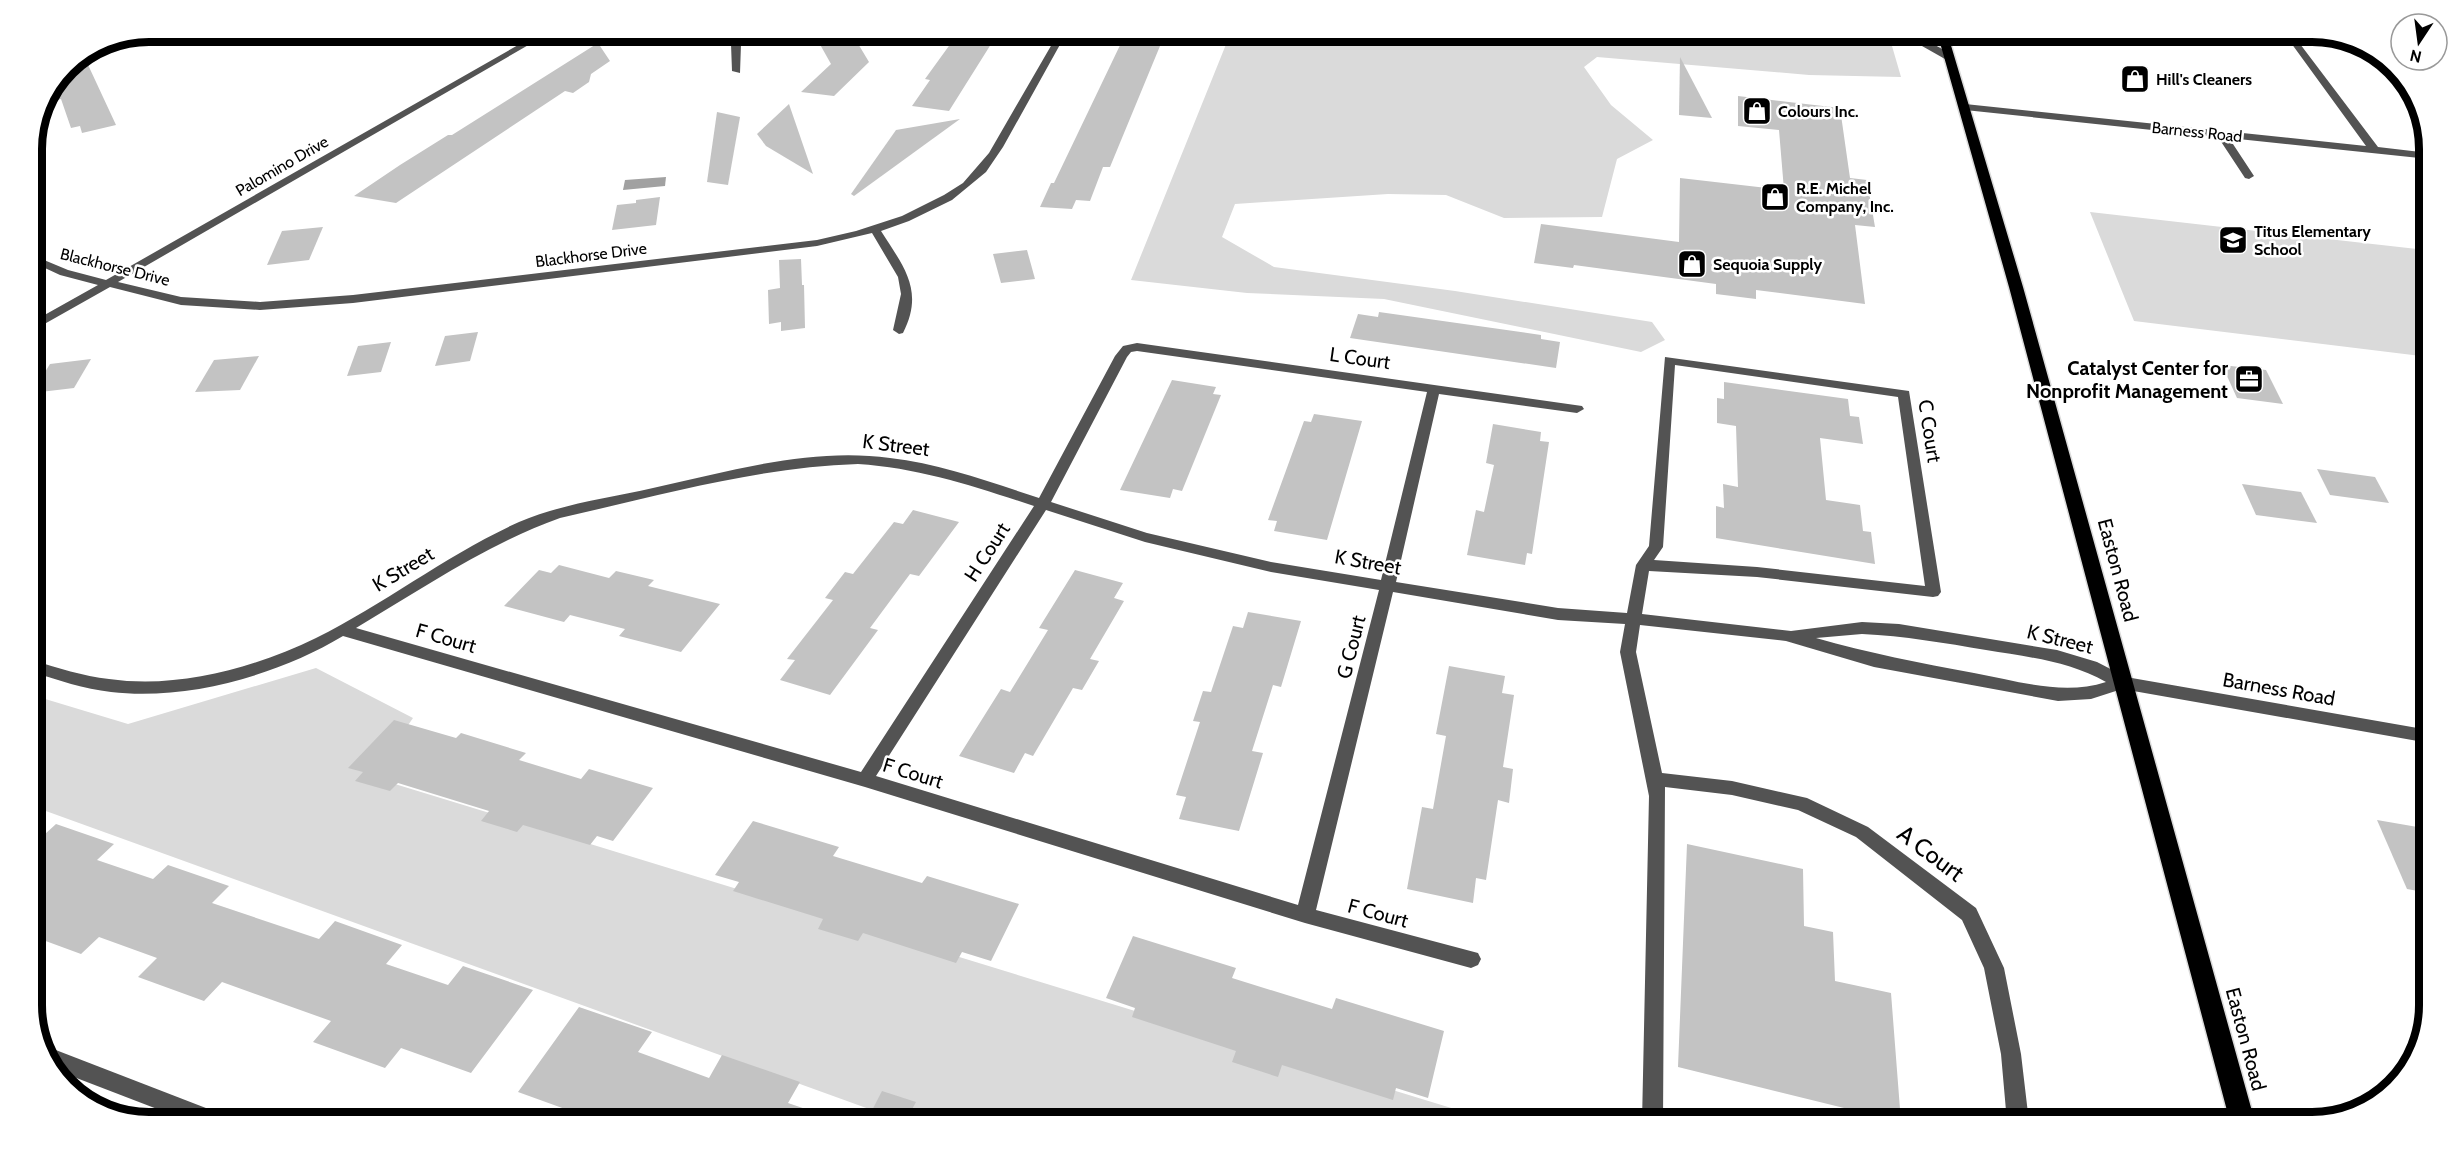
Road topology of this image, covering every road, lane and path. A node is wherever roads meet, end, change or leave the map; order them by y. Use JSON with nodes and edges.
{"nodes":[{"id":1,"x":530,"y":42,"type":"edge"},
{"id":2,"x":735,"y":42,"type":"edge"},
{"id":3,"x":1057,"y":42,"type":"edge"},
{"id":4,"x":1919,"y":42,"type":"edge"},
{"id":5,"x":1944,"y":42,"type":"edge"},
{"id":6,"x":2294,"y":42,"type":"edge"},
{"id":7,"x":1948,"y":57,"type":"junction"},
{"id":8,"x":737,"y":71,"type":"dead end"},
{"id":9,"x":1965,"y":108,"type":"junction"},
{"id":10,"x":2221,"y":134,"type":"junction"},
{"id":11,"x":2375,"y":150,"type":"junction"},
{"id":12,"x":2419,"y":155,"type":"edge"},
{"id":13,"x":2249,"y":176,"type":"dead end"},
{"id":14,"x":875,"y":231,"type":"junction"},
{"id":15,"x":42,"y":263,"type":"edge"},
{"id":16,"x":108,"y":284,"type":"junction"},
{"id":17,"x":42,"y":321,"type":"edge"},
{"id":18,"x":899,"y":330,"type":"dead end"},
{"id":19,"x":1137,"y":347,"type":"joint"},
{"id":20,"x":1434,"y":388,"type":"junction"},
{"id":21,"x":1577,"y":409,"type":"dead end"},
{"id":22,"x":1043,"y":504,"type":"junction"},
{"id":23,"x":1643,"y":565,"type":"junction"},
{"id":24,"x":1387,"y":587,"type":"junction"},
{"id":25,"x":1634,"y":619,"type":"junction"},
{"id":26,"x":342,"y":630,"type":"junction"},
{"id":27,"x":1786,"y":635,"type":"junction"},
{"id":28,"x":42,"y":669,"type":"edge"},
{"id":29,"x":2122,"y":683,"type":"junction"},
{"id":30,"x":2419,"y":735,"type":"edge"},
{"id":31,"x":1656,"y":779,"type":"junction"},
{"id":32,"x":865,"y":780,"type":"junction"},
{"id":33,"x":1305,"y":915,"type":"junction"},
{"id":34,"x":1471,"y":959,"type":"dead end"},
{"id":35,"x":58,"y":1061,"type":"edge"},
{"id":36,"x":191,"y":1112,"type":"edge"},
{"id":37,"x":1652,"y":1112,"type":"edge"},
{"id":38,"x":2017,"y":1112,"type":"edge"},
{"id":39,"x":2240,"y":1112,"type":"edge"}],
"edges":[{"from":1,"to":16,"type":"street","name":"Palomino Drive"},
{"from":2,"to":8,"type":"street"},
{"from":3,"to":14,"type":"street","name":"Blackhorse Drive"},
{"from":4,"to":7,"type":"street"},
{"from":5,"to":7,"type":"highway","name":"Easton Road"},
{"from":6,"to":11,"type":"street"},
{"from":7,"to":9,"type":"highway","name":"Easton Road"},
{"from":9,"to":10,"type":"street","name":"Barness Road"},
{"from":9,"to":29,"type":"highway","name":"Easton Road"},
{"from":10,"to":11,"type":"street","name":"Barness Road"},
{"from":10,"to":13,"type":"street"},
{"from":11,"to":12,"type":"street","name":"Barness Road"},
{"from":14,"to":16,"type":"street","name":"Blackhorse Drive"},
{"from":14,"to":18,"type":"street"},
{"from":15,"to":16,"type":"street","name":"Blackhorse Drive"},
{"from":16,"to":17,"type":"street","name":"Palomino Drive"},
{"from":19,"to":20,"type":"street","name":"L Court"},
{"from":19,"to":22,"type":"street","name":"H Court"},
{"from":20,"to":21,"type":"street","name":"L Court"},
{"from":20,"to":24,"type":"street","name":"G Court"},
{"from":22,"to":24,"type":"street","name":"K Street"},
{"from":22,"to":26,"type":"street","name":"K Street"},
{"from":22,"to":32,"type":"street","name":"H Court"},
{"from":23,"to":23,"type":"street","name":"C Court"},
{"from":23,"to":25,"type":"street","name":"C Court"},
{"from":24,"to":25,"type":"street","name":"K Street"},
{"from":24,"to":33,"type":"street","name":"G Court"},
{"from":25,"to":27,"type":"street","name":"K Street"},
{"from":25,"to":31,"type":"street"},
{"from":26,"to":28,"type":"street","name":"K Street"},
{"from":26,"to":32,"type":"street","name":"F Court"},
{"from":27,"to":29,"type":"street","name":"K Street"},
{"from":27,"to":29,"type":"street","name":"K Street"},
{"from":29,"to":30,"type":"street","name":"Barness Road"},
{"from":29,"to":39,"type":"highway","name":"Easton Road"},
{"from":31,"to":37,"type":"street"},
{"from":31,"to":38,"type":"street","name":"A Court"},
{"from":32,"to":33,"type":"street","name":"F Court"},
{"from":33,"to":34,"type":"street","name":"F Court"},
{"from":35,"to":36,"type":"street"}]}
